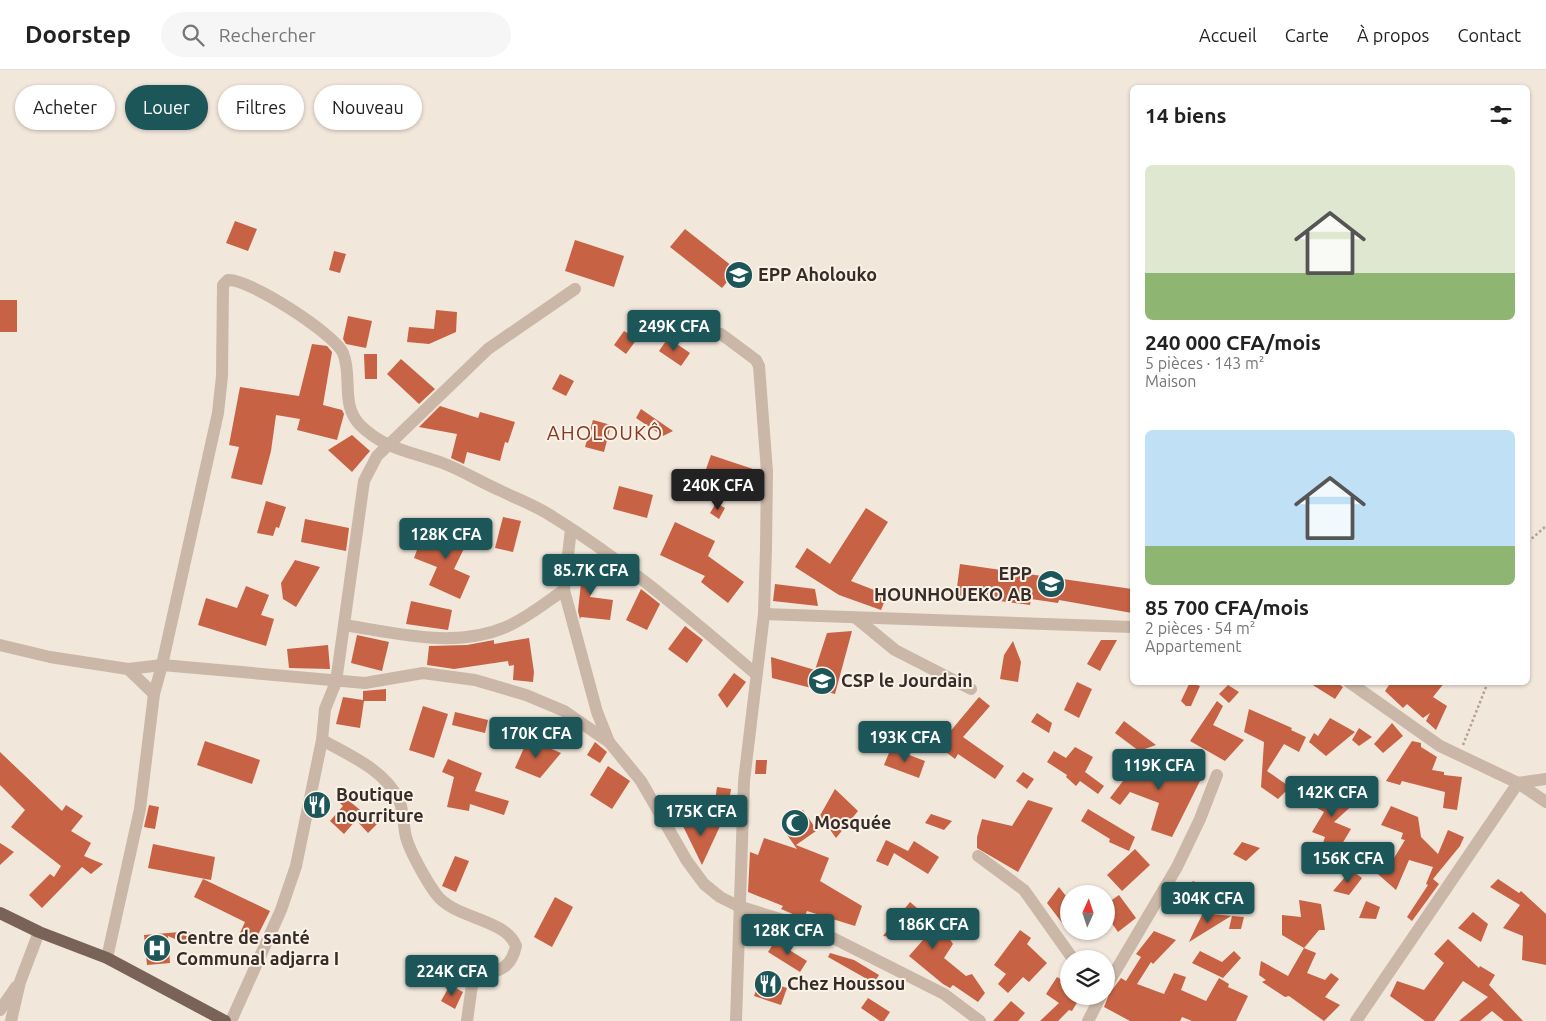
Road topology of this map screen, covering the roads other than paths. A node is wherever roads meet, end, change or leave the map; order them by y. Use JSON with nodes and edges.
{"nodes":[{"id":1,"x":575,"y":289,"type":"dead end"},
{"id":2,"x":721,"y":334,"type":"dead end"},
{"id":3,"x":387,"y":446,"type":"junction"},
{"id":4,"x":571,"y":529,"type":"junction"},
{"id":5,"x":564,"y":590,"type":"junction"},
{"id":6,"x":764,"y":614,"type":"junction"},
{"id":7,"x":856,"y":618,"type":"junction"},
{"id":8,"x":344,"y":625,"type":"junction"},
{"id":9,"x":1130,"y":627,"type":"edge"},
{"id":10,"x":0,"y":645,"type":"edge"},
{"id":11,"x":162,"y":665,"type":"junction"},
{"id":12,"x":128,"y":669,"type":"junction"},
{"id":13,"x":756,"y":674,"type":"junction"},
{"id":14,"x":336,"y":682,"type":"junction"},
{"id":15,"x":1353,"y":685,"type":"edge"},
{"id":16,"x":971,"y":689,"type":"dead end"},
{"id":17,"x":154,"y":694,"type":"junction"},
{"id":18,"x":322,"y":740,"type":"junction"},
{"id":19,"x":609,"y":742,"type":"junction"},
{"id":20,"x":1217,"y":775,"type":"dead end"},
{"id":21,"x":1546,"y":779,"type":"edge"},
{"id":22,"x":1518,"y":783,"type":"junction"},
{"id":23,"x":1546,"y":802,"type":"edge"},
{"id":24,"x":978,"y":856,"type":"dead end"},
{"id":25,"x":738,"y":906,"type":"junction"},
{"id":26,"x":0,"y":913,"type":"edge"},
{"id":27,"x":39,"y":932,"type":"junction"},
{"id":28,"x":1067,"y":950,"type":"edge"},
{"id":29,"x":107,"y":958,"type":"junction"},
{"id":30,"x":1115,"y":972,"type":"edge"},
{"id":31,"x":20,"y":982,"type":"junction"},
{"id":32,"x":1096,"y":1005,"type":"edge"},
{"id":33,"x":0,"y":1010,"type":"edge"},
{"id":34,"x":11,"y":1021,"type":"edge"},
{"id":35,"x":225,"y":1021,"type":"edge"},
{"id":36,"x":231,"y":1021,"type":"edge"},
{"id":37,"x":467,"y":1021,"type":"edge"},
{"id":38,"x":736,"y":1021,"type":"edge"},
{"id":39,"x":980,"y":1021,"type":"edge"},
{"id":40,"x":1088,"y":1021,"type":"edge"},
{"id":41,"x":1356,"y":1021,"type":"edge"}],
"edges":[{"from":1,"to":3,"type":"street"},
{"from":2,"to":6,"type":"street"},
{"from":3,"to":4,"type":"street"},
{"from":3,"to":8,"type":"street"},
{"from":3,"to":11,"type":"street"},
{"from":4,"to":5,"type":"street"},
{"from":4,"to":13,"type":"street"},
{"from":5,"to":8,"type":"street"},
{"from":5,"to":19,"type":"street"},
{"from":6,"to":7,"type":"street"},
{"from":6,"to":13,"type":"street"},
{"from":7,"to":9,"type":"street"},
{"from":7,"to":16,"type":"street"},
{"from":8,"to":14,"type":"street"},
{"from":10,"to":12,"type":"street"},
{"from":11,"to":12,"type":"street"},
{"from":11,"to":14,"type":"street"},
{"from":11,"to":17,"type":"street"},
{"from":12,"to":17,"type":"street"},
{"from":13,"to":25,"type":"street"},
{"from":14,"to":18,"type":"street"},
{"from":14,"to":19,"type":"street"},
{"from":15,"to":22,"type":"street"},
{"from":17,"to":29,"type":"street"},
{"from":18,"to":36,"type":"street"},
{"from":18,"to":37,"type":"street"},
{"from":19,"to":25,"type":"street"},
{"from":20,"to":30,"type":"street"},
{"from":21,"to":22,"type":"street"},
{"from":22,"to":23,"type":"street"},
{"from":22,"to":41,"type":"street"},
{"from":24,"to":28,"type":"street"},
{"from":25,"to":38,"type":"street"},
{"from":25,"to":39,"type":"street"},
{"from":26,"to":27,"type":"main road"},
{"from":27,"to":29,"type":"main road"},
{"from":27,"to":31,"type":"street"},
{"from":29,"to":35,"type":"main road"},
{"from":31,"to":33,"type":"street"},
{"from":31,"to":34,"type":"street"},
{"from":32,"to":40,"type":"street"}]}
